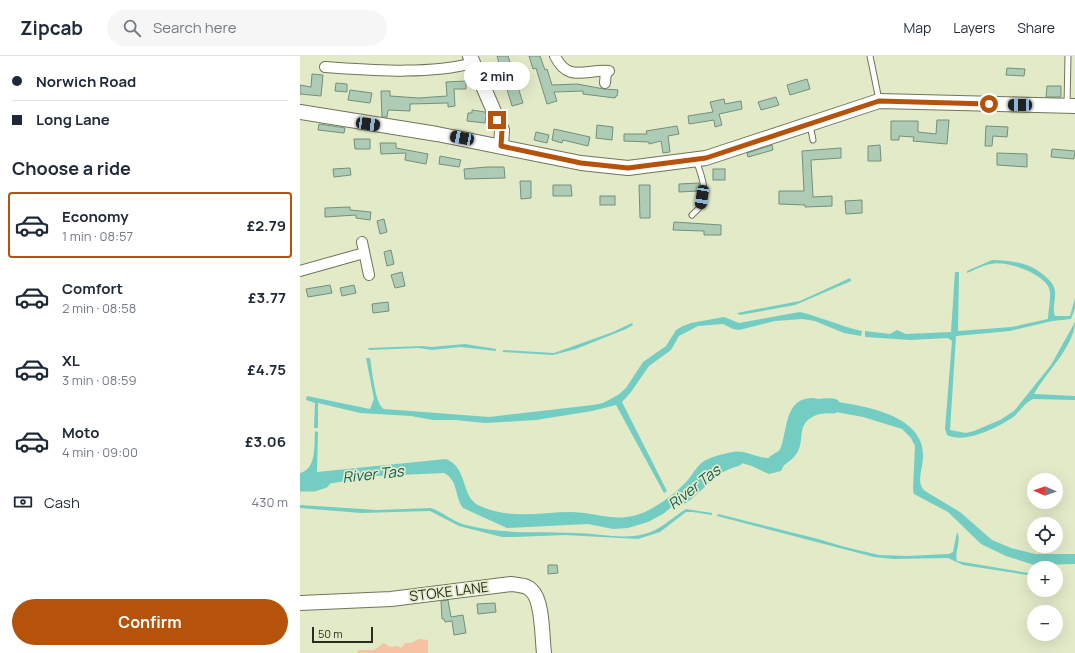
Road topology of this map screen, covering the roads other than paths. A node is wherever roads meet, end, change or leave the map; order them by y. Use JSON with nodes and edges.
{"nodes":[{"id":1,"x":555,"y":56,"type":"edge"},
{"id":2,"x":870,"y":56,"type":"edge"},
{"id":3,"x":1068,"y":56,"type":"edge"},
{"id":4,"x":472,"y":60,"type":"edge"},
{"id":5,"x":325,"y":67,"type":"dead end"},
{"id":6,"x":605,"y":82,"type":"dead end"},
{"id":7,"x":879,"y":101,"type":"junction"},
{"id":8,"x":1071,"y":106,"type":"edge"},
{"id":9,"x":300,"y":112,"type":"edge"},
{"id":10,"x":810,"y":124,"type":"junction"},
{"id":11,"x":813,"y":140,"type":"dead end"},
{"id":12,"x":501,"y":146,"type":"junction"},
{"id":13,"x":696,"y":160,"type":"junction"},
{"id":14,"x":692,"y":215,"type":"dead end"},
{"id":15,"x":362,"y":242,"type":"dead end"},
{"id":16,"x":364,"y":253,"type":"junction"},
{"id":17,"x":300,"y":270,"type":"edge"},
{"id":18,"x":369,"y":275,"type":"dead end"},
{"id":19,"x":300,"y":603,"type":"edge"},
{"id":20,"x":544,"y":653,"type":"edge"}],
"edges":[{"from":1,"to":6,"type":"street"},
{"from":2,"to":7,"type":"lane"},
{"from":3,"to":8,"type":"lane"},
{"from":4,"to":5,"type":"street"},
{"from":4,"to":12,"type":"street"},
{"from":7,"to":8,"type":"street"},
{"from":7,"to":10,"type":"street"},
{"from":9,"to":12,"type":"street"},
{"from":10,"to":11,"type":"lane"},
{"from":10,"to":13,"type":"street"},
{"from":12,"to":13,"type":"street"},
{"from":13,"to":14,"type":"lane"},
{"from":15,"to":16,"type":"street"},
{"from":16,"to":17,"type":"street"},
{"from":16,"to":18,"type":"street"},
{"from":19,"to":20,"type":"street","name":"STOKE LANE"}]}
